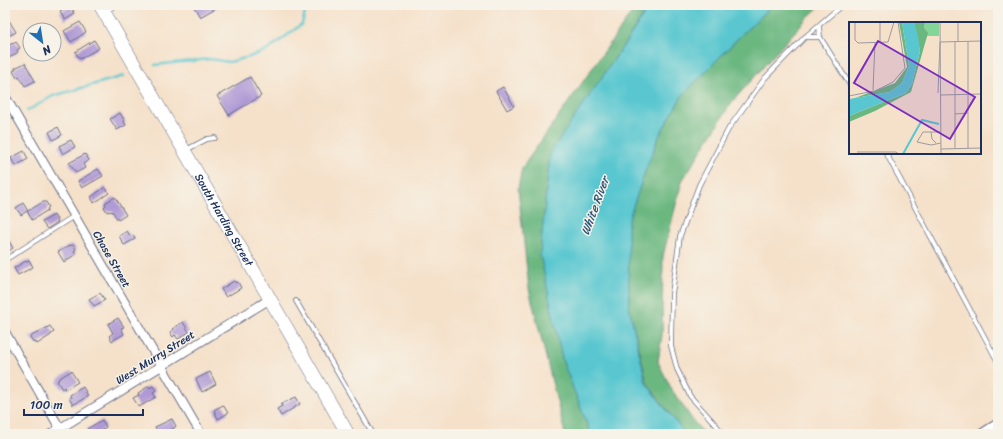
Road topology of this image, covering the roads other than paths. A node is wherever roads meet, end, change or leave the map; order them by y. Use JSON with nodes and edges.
{"nodes":[{"id":1,"x":116,"y":5,"type":"edge"},
{"id":2,"x":842,"y":5,"type":"edge"},
{"id":3,"x":102,"y":9,"type":"edge"},
{"id":4,"x":819,"y":26,"type":"junction"},
{"id":5,"x":805,"y":37,"type":"junction"},
{"id":6,"x":820,"y":37,"type":"junction"},
{"id":7,"x":849,"y":83,"type":"edge"},
{"id":8,"x":5,"y":96,"type":"edge"},
{"id":9,"x":215,"y":138,"type":"dead end"},
{"id":10,"x":184,"y":151,"type":"junction"},
{"id":11,"x":887,"y":154,"type":"edge"},
{"id":12,"x":75,"y":216,"type":"junction"},
{"id":13,"x":5,"y":260,"type":"edge"},
{"id":14,"x":270,"y":299,"type":"junction"},
{"id":15,"x":296,"y":300,"type":"dead end"},
{"id":16,"x":5,"y":332,"type":"edge"},
{"id":17,"x":998,"y":362,"type":"edge"},
{"id":18,"x":161,"y":366,"type":"junction"},
{"id":19,"x":998,"y":424,"type":"edge"},
{"id":20,"x":62,"y":431,"type":"edge"},
{"id":21,"x":51,"y":434,"type":"edge"},
{"id":22,"x":201,"y":434,"type":"edge"},
{"id":23,"x":348,"y":434,"type":"edge"},
{"id":24,"x":373,"y":434,"type":"edge"},
{"id":25,"x":724,"y":434,"type":"edge"},
{"id":26,"x":981,"y":434,"type":"edge"}],
"edges":[{"from":1,"to":3,"type":"lane"},
{"from":2,"to":4,"type":"lane"},
{"from":3,"to":10,"type":"main road","name":"South Harding Street"},
{"from":4,"to":5,"type":"lane"},
{"from":4,"to":6,"type":"lane"},
{"from":5,"to":6,"type":"lane"},
{"from":5,"to":25,"type":"lane"},
{"from":6,"to":7,"type":"lane"},
{"from":8,"to":12,"type":"street","name":"Chase Street"},
{"from":9,"to":10,"type":"lane"},
{"from":10,"to":14,"type":"main road","name":"South Harding Street"},
{"from":11,"to":17,"type":"lane"},
{"from":12,"to":13,"type":"lane"},
{"from":12,"to":18,"type":"street","name":"Chase Street"},
{"from":14,"to":18,"type":"street","name":"West Murry Street"},
{"from":14,"to":23,"type":"main road","name":"South Harding Street"},
{"from":15,"to":24,"type":"lane"},
{"from":16,"to":20,"type":"street"},
{"from":18,"to":20,"type":"street","name":"West Murry Street"},
{"from":18,"to":22,"type":"street","name":"Chase Street"},
{"from":19,"to":26,"type":"street"},
{"from":20,"to":21,"type":"street","name":"West Murry Street"}]}
